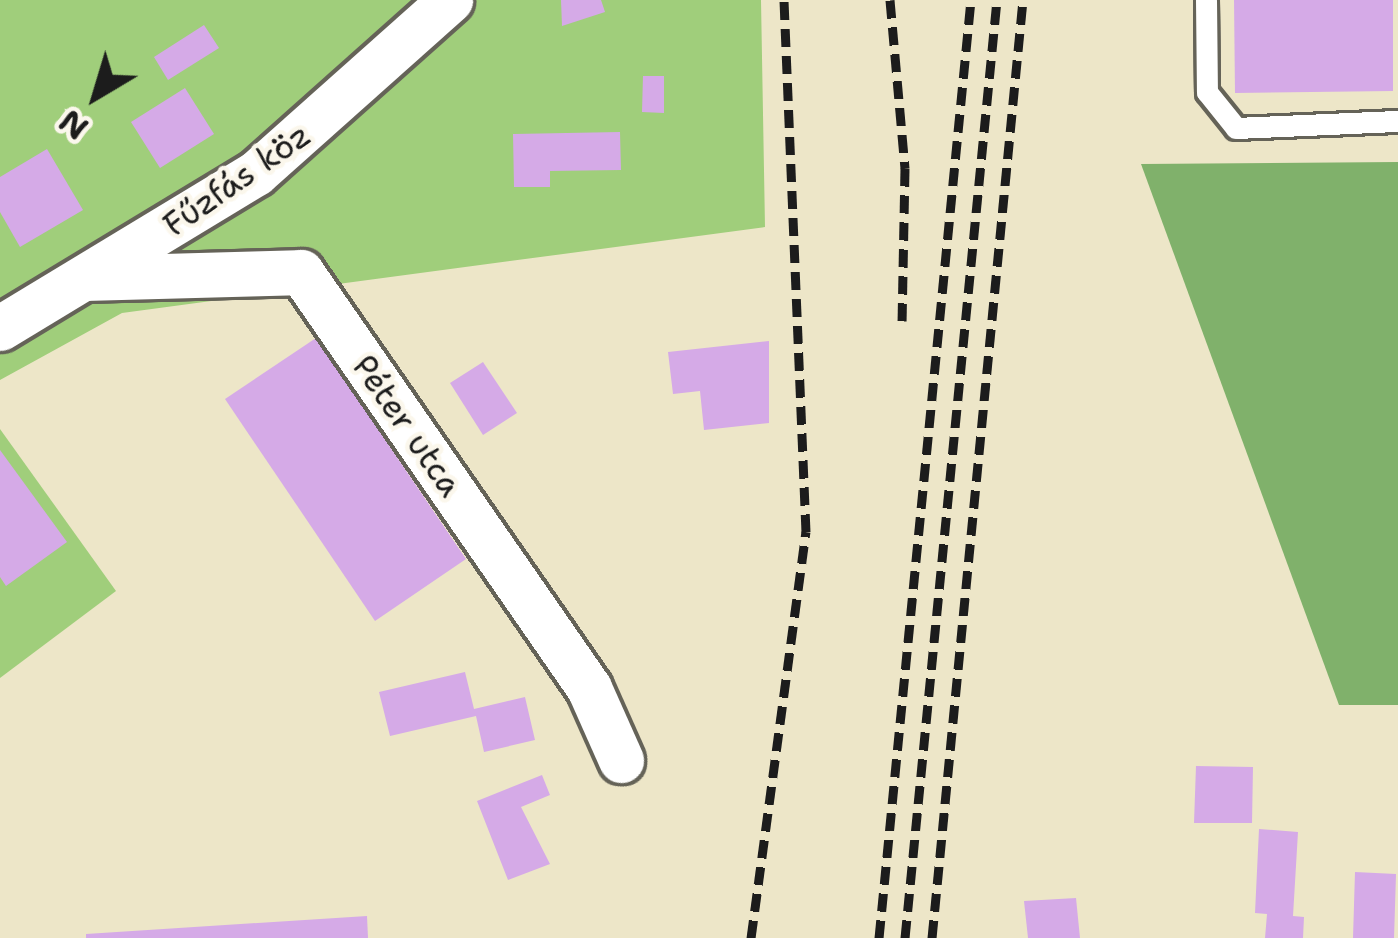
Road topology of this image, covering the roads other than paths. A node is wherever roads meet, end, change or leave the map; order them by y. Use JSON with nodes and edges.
{"nodes":[{"id":1,"x":450,"y":0,"type":"edge"},
{"id":2,"x":1206,"y":0,"type":"edge"},
{"id":3,"x":1398,"y":121,"type":"edge"},
{"id":4,"x":88,"y":278,"type":"junction"},
{"id":5,"x":0,"y":328,"type":"edge"},
{"id":6,"x":621,"y":760,"type":"dead end"}],
"edges":[{"from":1,"to":4,"type":"street","name":"Fűzfás köz"},
{"from":2,"to":3,"type":"lane"},
{"from":4,"to":5,"type":"street","name":"Fűzfás köz"},
{"from":4,"to":6,"type":"street","name":"Péter utca"}]}
